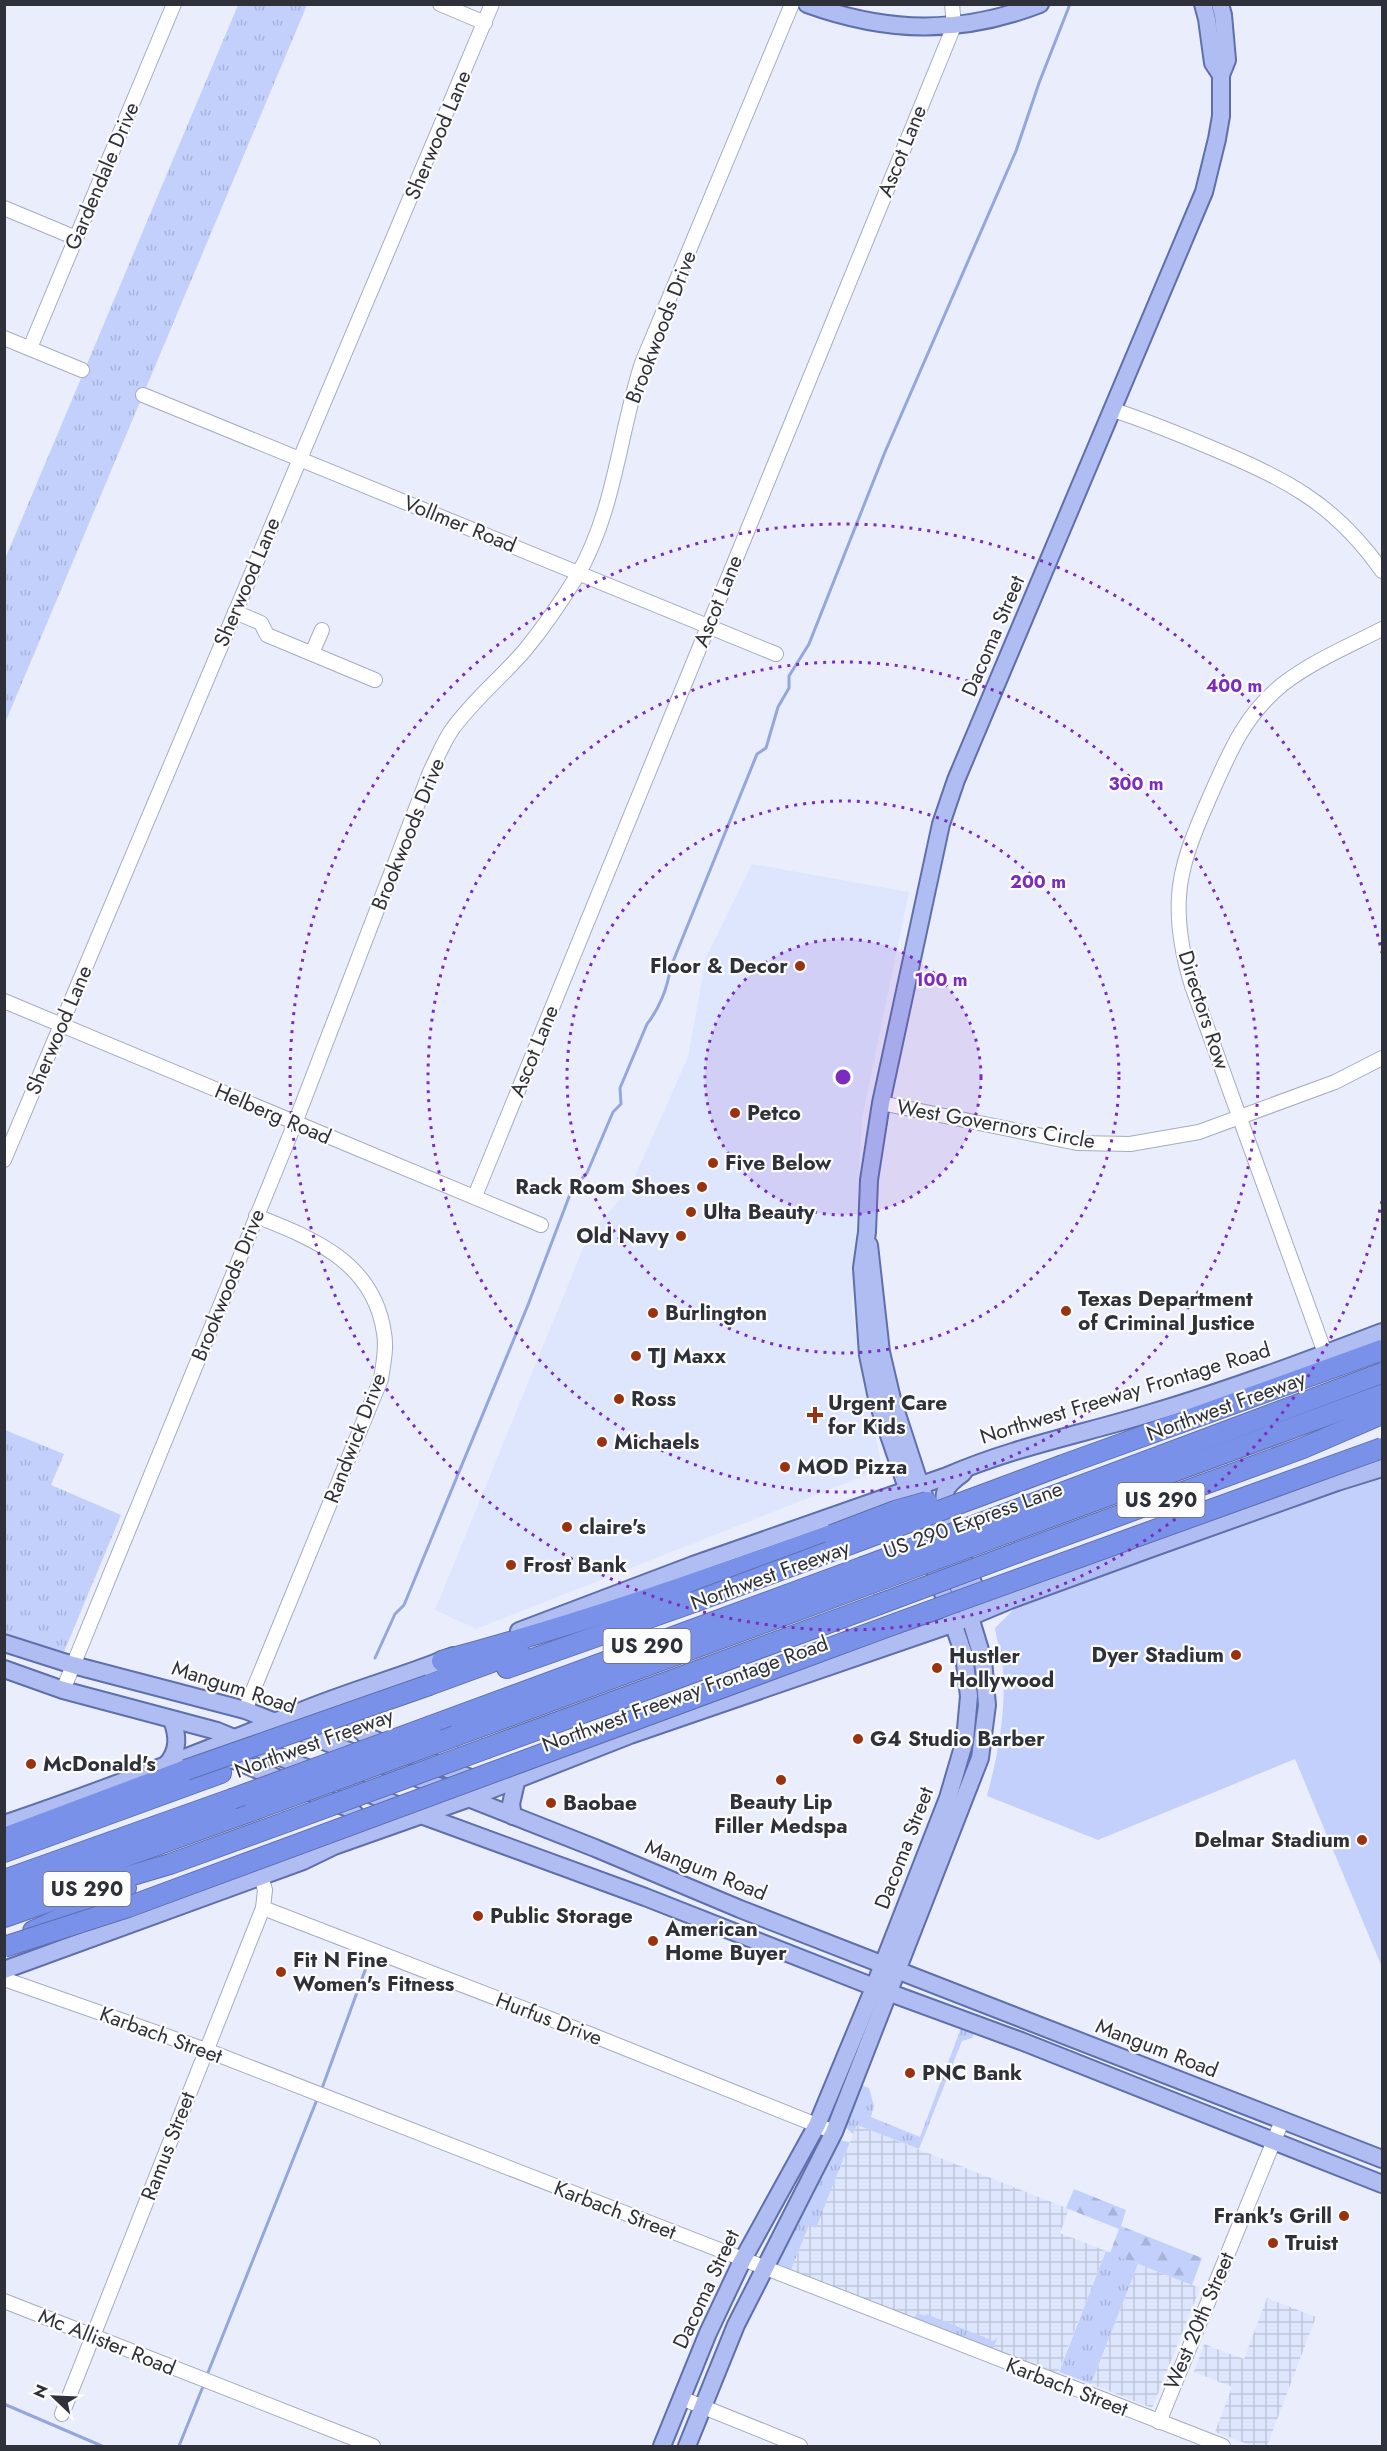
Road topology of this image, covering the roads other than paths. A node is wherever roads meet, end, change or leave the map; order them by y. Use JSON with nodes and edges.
{"nodes":[{"id":1,"x":174,"y":4,"type":"edge"},
{"id":2,"x":440,"y":4,"type":"edge"},
{"id":3,"x":492,"y":4,"type":"edge"},
{"id":4,"x":792,"y":4,"type":"edge"},
{"id":5,"x":807,"y":4,"type":"edge"},
{"id":6,"x":952,"y":4,"type":"edge"},
{"id":7,"x":1040,"y":4,"type":"edge"},
{"id":8,"x":1203,"y":4,"type":"edge"},
{"id":9,"x":1220,"y":4,"type":"edge"},
{"id":10,"x":485,"y":23,"type":"junction"},
{"id":11,"x":954,"y":26,"type":"junction"},
{"id":12,"x":1221,"y":75,"type":"junction"},
{"id":13,"x":4,"y":208,"type":"edge"},
{"id":14,"x":76,"y":238,"type":"junction"},
{"id":15,"x":4,"y":338,"type":"edge"},
{"id":16,"x":30,"y":348,"type":"junction"},
{"id":17,"x":82,"y":370,"type":"dead end"},
{"id":18,"x":143,"y":395,"type":"dead end"},
{"id":19,"x":1113,"y":410,"type":"junction"},
{"id":20,"x":300,"y":458,"type":"junction"},
{"id":21,"x":1383,"y":571,"type":"edge"},
{"id":22,"x":579,"y":573,"type":"junction"},
{"id":23,"x":235,"y":612,"type":"junction"},
{"id":24,"x":707,"y":626,"type":"junction"},
{"id":25,"x":1383,"y":629,"type":"edge"},
{"id":26,"x":322,"y":630,"type":"dead end"},
{"id":27,"x":312,"y":653,"type":"junction"},
{"id":28,"x":776,"y":654,"type":"dead end"},
{"id":29,"x":375,"y":680,"type":"dead end"},
{"id":30,"x":4,"y":1001,"type":"edge"},
{"id":31,"x":61,"y":1025,"type":"junction"},
{"id":32,"x":1383,"y":1058,"type":"edge"},
{"id":33,"x":881,"y":1103,"type":"junction"},
{"id":34,"x":1239,"y":1116,"type":"junction"},
{"id":35,"x":295,"y":1123,"type":"junction"},
{"id":36,"x":4,"y":1160,"type":"edge"},
{"id":37,"x":475,"y":1196,"type":"junction"},
{"id":38,"x":256,"y":1216,"type":"junction"},
{"id":39,"x":542,"y":1225,"type":"dead end"},
{"id":40,"x":1383,"y":1332,"type":"edge"},
{"id":41,"x":1383,"y":1350,"type":"edge"},
{"id":42,"x":1325,"y":1353,"type":"junction"},
{"id":43,"x":1383,"y":1372,"type":"edge"},
{"id":44,"x":1383,"y":1395,"type":"edge"},
{"id":45,"x":1383,"y":1414,"type":"edge"},
{"id":46,"x":1383,"y":1430,"type":"edge"},
{"id":47,"x":1302,"y":1448,"type":"junction"},
{"id":48,"x":1383,"y":1448,"type":"edge"},
{"id":49,"x":976,"y":1463,"type":"junction"},
{"id":50,"x":1063,"y":1465,"type":"junction"},
{"id":51,"x":1383,"y":1468,"type":"edge"},
{"id":52,"x":914,"y":1487,"type":"junction"},
{"id":53,"x":1083,"y":1574,"type":"junction"},
{"id":54,"x":866,"y":1575,"type":"junction"},
{"id":55,"x":694,"y":1602,"type":"junction"},
{"id":56,"x":962,"y":1620,"type":"junction"},
{"id":57,"x":4,"y":1643,"type":"edge"},
{"id":58,"x":442,"y":1660,"type":"junction"},
{"id":59,"x":73,"y":1665,"type":"junction"},
{"id":60,"x":4,"y":1669,"type":"edge"},
{"id":61,"x":63,"y":1690,"type":"junction"},
{"id":62,"x":362,"y":1690,"type":"junction"},
{"id":63,"x":245,"y":1710,"type":"junction"},
{"id":64,"x":172,"y":1720,"type":"junction"},
{"id":65,"x":278,"y":1723,"type":"junction"},
{"id":66,"x":237,"y":1739,"type":"junction"},
{"id":67,"x":200,"y":1754,"type":"junction"},
{"id":68,"x":167,"y":1764,"type":"junction"},
{"id":69,"x":509,"y":1781,"type":"junction"},
{"id":70,"x":467,"y":1798,"type":"junction"},
{"id":71,"x":421,"y":1815,"type":"junction"},
{"id":72,"x":513,"y":1816,"type":"junction"},
{"id":73,"x":4,"y":1824,"type":"edge"},
{"id":74,"x":4,"y":1838,"type":"edge"},
{"id":75,"x":334,"y":1846,"type":"junction"},
{"id":76,"x":595,"y":1848,"type":"junction"},
{"id":77,"x":87,"y":1851,"type":"junction"},
{"id":78,"x":4,"y":1852,"type":"edge"},
{"id":79,"x":170,"y":1864,"type":"junction"},
{"id":80,"x":4,"y":1866,"type":"edge"},
{"id":81,"x":585,"y":1875,"type":"junction"},
{"id":82,"x":261,"y":1876,"type":"junction"},
{"id":83,"x":4,"y":1881,"type":"edge"},
{"id":84,"x":4,"y":1900,"type":"edge"},
{"id":85,"x":263,"y":1908,"type":"junction"},
{"id":86,"x":740,"y":1909,"type":"junction"},
{"id":87,"x":4,"y":1917,"type":"edge"},
{"id":88,"x":732,"y":1931,"type":"junction"},
{"id":89,"x":4,"y":1945,"type":"edge"},
{"id":90,"x":891,"y":1967,"type":"junction"},
{"id":91,"x":4,"y":1970,"type":"edge"},
{"id":92,"x":4,"y":1979,"type":"edge"},
{"id":93,"x":881,"y":1990,"type":"junction"},
{"id":94,"x":1028,"y":2022,"type":"junction"},
{"id":95,"x":1021,"y":2041,"type":"junction"},
{"id":96,"x":206,"y":2050,"type":"junction"},
{"id":97,"x":1151,"y":2070,"type":"junction"},
{"id":98,"x":1143,"y":2091,"type":"junction"},
{"id":99,"x":1282,"y":2121,"type":"junction"},
{"id":100,"x":817,"y":2125,"type":"junction"},
{"id":101,"x":834,"y":2132,"type":"junction"},
{"id":102,"x":1273,"y":2142,"type":"junction"},
{"id":103,"x":1383,"y":2159,"type":"edge"},
{"id":104,"x":1383,"y":2184,"type":"edge"},
{"id":105,"x":742,"y":2261,"type":"junction"},
{"id":106,"x":763,"y":2269,"type":"junction"},
{"id":107,"x":4,"y":2301,"type":"edge"},
{"id":108,"x":93,"y":2336,"type":"junction"},
{"id":109,"x":681,"y":2398,"type":"junction"},
{"id":110,"x":702,"y":2406,"type":"junction"},
{"id":111,"x":62,"y":2414,"type":"dead end"},
{"id":112,"x":1159,"y":2422,"type":"junction"},
{"id":113,"x":373,"y":2446,"type":"edge"},
{"id":114,"x":662,"y":2446,"type":"edge"},
{"id":115,"x":687,"y":2446,"type":"edge"},
{"id":116,"x":800,"y":2446,"type":"edge"},
{"id":117,"x":1223,"y":2446,"type":"edge"}],
"edges":[{"from":1,"to":14,"type":"street","name":"Gardendale Drive"},
{"from":2,"to":10,"type":"street"},
{"from":3,"to":10,"type":"street","name":"Sherwood Lane"},
{"from":4,"to":22,"type":"street","name":"Brookwoods Drive"},
{"from":5,"to":11,"type":"main road"},
{"from":6,"to":11,"type":"street","name":"Ascot Lane"},
{"from":7,"to":11,"type":"main road"},
{"from":8,"to":12,"type":"main road","name":"Dacoma Street"},
{"from":9,"to":12,"type":"main road","name":"Dacoma Street"},
{"from":10,"to":20,"type":"street","name":"Sherwood Lane"},
{"from":11,"to":24,"type":"street","name":"Ascot Lane"},
{"from":12,"to":19,"type":"main road","name":"Dacoma Street"},
{"from":13,"to":14,"type":"street"},
{"from":14,"to":16,"type":"street","name":"Gardendale Drive"},
{"from":15,"to":16,"type":"street"},
{"from":16,"to":17,"type":"street"},
{"from":18,"to":20,"type":"street","name":"Vollmer Road"},
{"from":19,"to":21,"type":"street"},
{"from":19,"to":33,"type":"main road","name":"Dacoma Street"},
{"from":20,"to":22,"type":"street","name":"Vollmer Road"},
{"from":20,"to":23,"type":"street","name":"Sherwood Lane"},
{"from":22,"to":24,"type":"street","name":"Vollmer Road"},
{"from":22,"to":35,"type":"street","name":"Brookwoods Drive"},
{"from":23,"to":27,"type":"street"},
{"from":23,"to":31,"type":"street","name":"Sherwood Lane"},
{"from":24,"to":28,"type":"street","name":"Vollmer Road"},
{"from":24,"to":37,"type":"street","name":"Ascot Lane"},
{"from":25,"to":34,"type":"street","name":"Directors Row"},
{"from":26,"to":27,"type":"street"},
{"from":27,"to":29,"type":"street"},
{"from":30,"to":31,"type":"street","name":"Helberg Road"},
{"from":31,"to":35,"type":"street","name":"Helberg Road"},
{"from":31,"to":36,"type":"street","name":"Sherwood Lane"},
{"from":32,"to":34,"type":"street","name":"West Governors Circle"},
{"from":33,"to":34,"type":"street","name":"West Governors Circle"},
{"from":33,"to":52,"type":"main road","name":"Dacoma Street"},
{"from":34,"to":42,"type":"street","name":"Directors Row"},
{"from":35,"to":37,"type":"street","name":"Helberg Road"},
{"from":35,"to":38,"type":"street","name":"Brookwoods Drive"},
{"from":37,"to":39,"type":"street","name":"Helberg Road"},
{"from":38,"to":59,"type":"street","name":"Brookwoods Drive"},
{"from":38,"to":63,"type":"street","name":"Randwick Drive"},
{"from":40,"to":42,"type":"main road","name":"Northwest Freeway Frontage Road"},
{"from":41,"to":50,"type":"highway"},
{"from":42,"to":49,"type":"main road","name":"Northwest Freeway Frontage Road"},
{"from":43,"to":54,"type":"highway","name":"Northwest Freeway","number":"US 290","bridge":true},
{"from":44,"to":54,"type":"highway","name":"US 290 Express Lane","bridge":true},
{"from":45,"to":47,"type":"highway","number":"US 290"},
{"from":46,"to":47,"type":"highway"},
{"from":47,"to":79,"type":"highway","number":"US 290","bridge":true},
{"from":48,"to":89,"type":"highway","bridge":true},
{"from":49,"to":52,"type":"main road","name":"Northwest Freeway Frontage Road"},
{"from":49,"to":53,"type":"main road"},
{"from":50,"to":55,"type":"highway","bridge":true},
{"from":50,"to":58,"type":"highway","bridge":true},
{"from":51,"to":53,"type":"main road","name":"Northwest Freeway Frontage Road"},
{"from":52,"to":56,"type":"main road","name":"Dacoma Street"},
{"from":52,"to":58,"type":"main road","name":"Northwest Freeway Frontage Road"},
{"from":53,"to":56,"type":"main road","name":"Northwest Freeway Frontage Road"},
{"from":54,"to":77,"type":"highway","name":"Northwest Freeway","number":"US 290","bridge":true},
{"from":54,"to":84,"type":"highway","name":"US 290 Express Lane","bridge":true},
{"from":55,"to":74,"type":"highway","bridge":true},
{"from":55,"to":78,"type":"highway"},
{"from":56,"to":69,"type":"main road","name":"Northwest Freeway Frontage Road"},
{"from":56,"to":90,"type":"main road","name":"Dacoma Street"},
{"from":57,"to":59,"type":"main road","name":"Mangum Road"},
{"from":58,"to":62,"type":"main road","name":"Northwest Freeway Frontage Road"},
{"from":59,"to":61,"type":"street","name":"Brookwoods Drive"},
{"from":59,"to":63,"type":"main road","name":"Mangum Road"},
{"from":60,"to":61,"type":"main road","name":"Mangum Road"},
{"from":61,"to":64,"type":"main road","name":"Mangum Road"},
{"from":62,"to":65,"type":"main road","name":"Northwest Freeway Frontage Road"},
{"from":62,"to":69,"type":"main road"},
{"from":63,"to":65,"type":"main road","name":"Mangum Road"},
{"from":64,"to":66,"type":"main road","name":"Mangum Road"},
{"from":64,"to":68,"type":"main road"},
{"from":65,"to":66,"type":"main road","name":"Northwest Freeway Frontage Road"},
{"from":65,"to":70,"type":"main road","name":"Mangum Road"},
{"from":66,"to":67,"type":"main road","name":"Northwest Freeway Frontage Road"},
{"from":66,"to":71,"type":"main road","name":"Mangum Road"},
{"from":67,"to":68,"type":"main road","name":"Northwest Freeway Frontage Road"},
{"from":67,"to":75,"type":"main road"},
{"from":68,"to":73,"type":"main road","name":"Northwest Freeway Frontage Road"},
{"from":69,"to":70,"type":"main road","name":"Northwest Freeway Frontage Road"},
{"from":69,"to":72,"type":"main road"},
{"from":70,"to":71,"type":"main road","name":"Northwest Freeway Frontage Road"},
{"from":70,"to":72,"type":"main road","name":"Mangum Road"},
{"from":71,"to":75,"type":"main road","name":"Northwest Freeway Frontage Road"},
{"from":71,"to":81,"type":"main road","name":"Mangum Road"},
{"from":72,"to":76,"type":"main road","name":"Mangum Road"},
{"from":75,"to":82,"type":"main road","name":"Northwest Freeway Frontage Road"},
{"from":76,"to":81,"type":"main road"},
{"from":76,"to":86,"type":"main road","name":"Mangum Road"},
{"from":77,"to":80,"type":"highway"},
{"from":77,"to":83,"type":"highway","name":"Northwest Freeway","number":"US 290"},
{"from":79,"to":87,"type":"highway","number":"US 290"},
{"from":79,"to":89,"type":"highway"},
{"from":81,"to":88,"type":"main road","name":"Mangum Road"},
{"from":82,"to":85,"type":"street","name":"Ramus Street"},
{"from":82,"to":91,"type":"main road","name":"Northwest Freeway Frontage Road"},
{"from":85,"to":96,"type":"street","name":"Ramus Street"},
{"from":85,"to":100,"type":"street","name":"Hurfus Drive"},
{"from":86,"to":88,"type":"main road"},
{"from":86,"to":90,"type":"main road","name":"Mangum Road"},
{"from":88,"to":93,"type":"main road","name":"Mangum Road"},
{"from":90,"to":93,"type":"main road","name":"Dacoma Street"},
{"from":90,"to":94,"type":"main road","name":"Mangum Road"},
{"from":92,"to":96,"type":"street","name":"Karbach Street"},
{"from":93,"to":95,"type":"main road","name":"Mangum Road"},
{"from":93,"to":100,"type":"main road","name":"Dacoma Street"},
{"from":93,"to":101,"type":"main road","name":"Dacoma Street"},
{"from":94,"to":95,"type":"main road"},
{"from":94,"to":97,"type":"main road","name":"Mangum Road"},
{"from":95,"to":98,"type":"main road","name":"Mangum Road"},
{"from":96,"to":105,"type":"street","name":"Karbach Street"},
{"from":96,"to":108,"type":"street","name":"Ramus Street"},
{"from":97,"to":98,"type":"main road"},
{"from":97,"to":99,"type":"main road","name":"Mangum Road"},
{"from":98,"to":102,"type":"main road","name":"Mangum Road"},
{"from":99,"to":102,"type":"street","name":"West 20th Street"},
{"from":99,"to":103,"type":"main road","name":"Mangum Road"},
{"from":100,"to":101,"type":"street","name":"Hurfus Drive"},
{"from":100,"to":105,"type":"main road","name":"Dacoma Street"},
{"from":101,"to":106,"type":"main road","name":"Dacoma Street"},
{"from":102,"to":104,"type":"main road","name":"Mangum Road"},
{"from":102,"to":112,"type":"street","name":"West 20th Street"},
{"from":105,"to":106,"type":"street","name":"Karbach Street"},
{"from":105,"to":109,"type":"main road","name":"Dacoma Street"},
{"from":106,"to":110,"type":"main road","name":"Dacoma Street"},
{"from":106,"to":112,"type":"street","name":"Karbach Street"},
{"from":107,"to":108,"type":"street","name":"Mc Allister Road"},
{"from":108,"to":111,"type":"street","name":"Ramus Street"},
{"from":108,"to":113,"type":"street","name":"Mc Allister Road"},
{"from":109,"to":110,"type":"street"},
{"from":109,"to":114,"type":"main road","name":"Dacoma Street"},
{"from":110,"to":115,"type":"main road","name":"Dacoma Street"},
{"from":110,"to":116,"type":"street"},
{"from":112,"to":117,"type":"street","name":"Karbach Street"}]}
